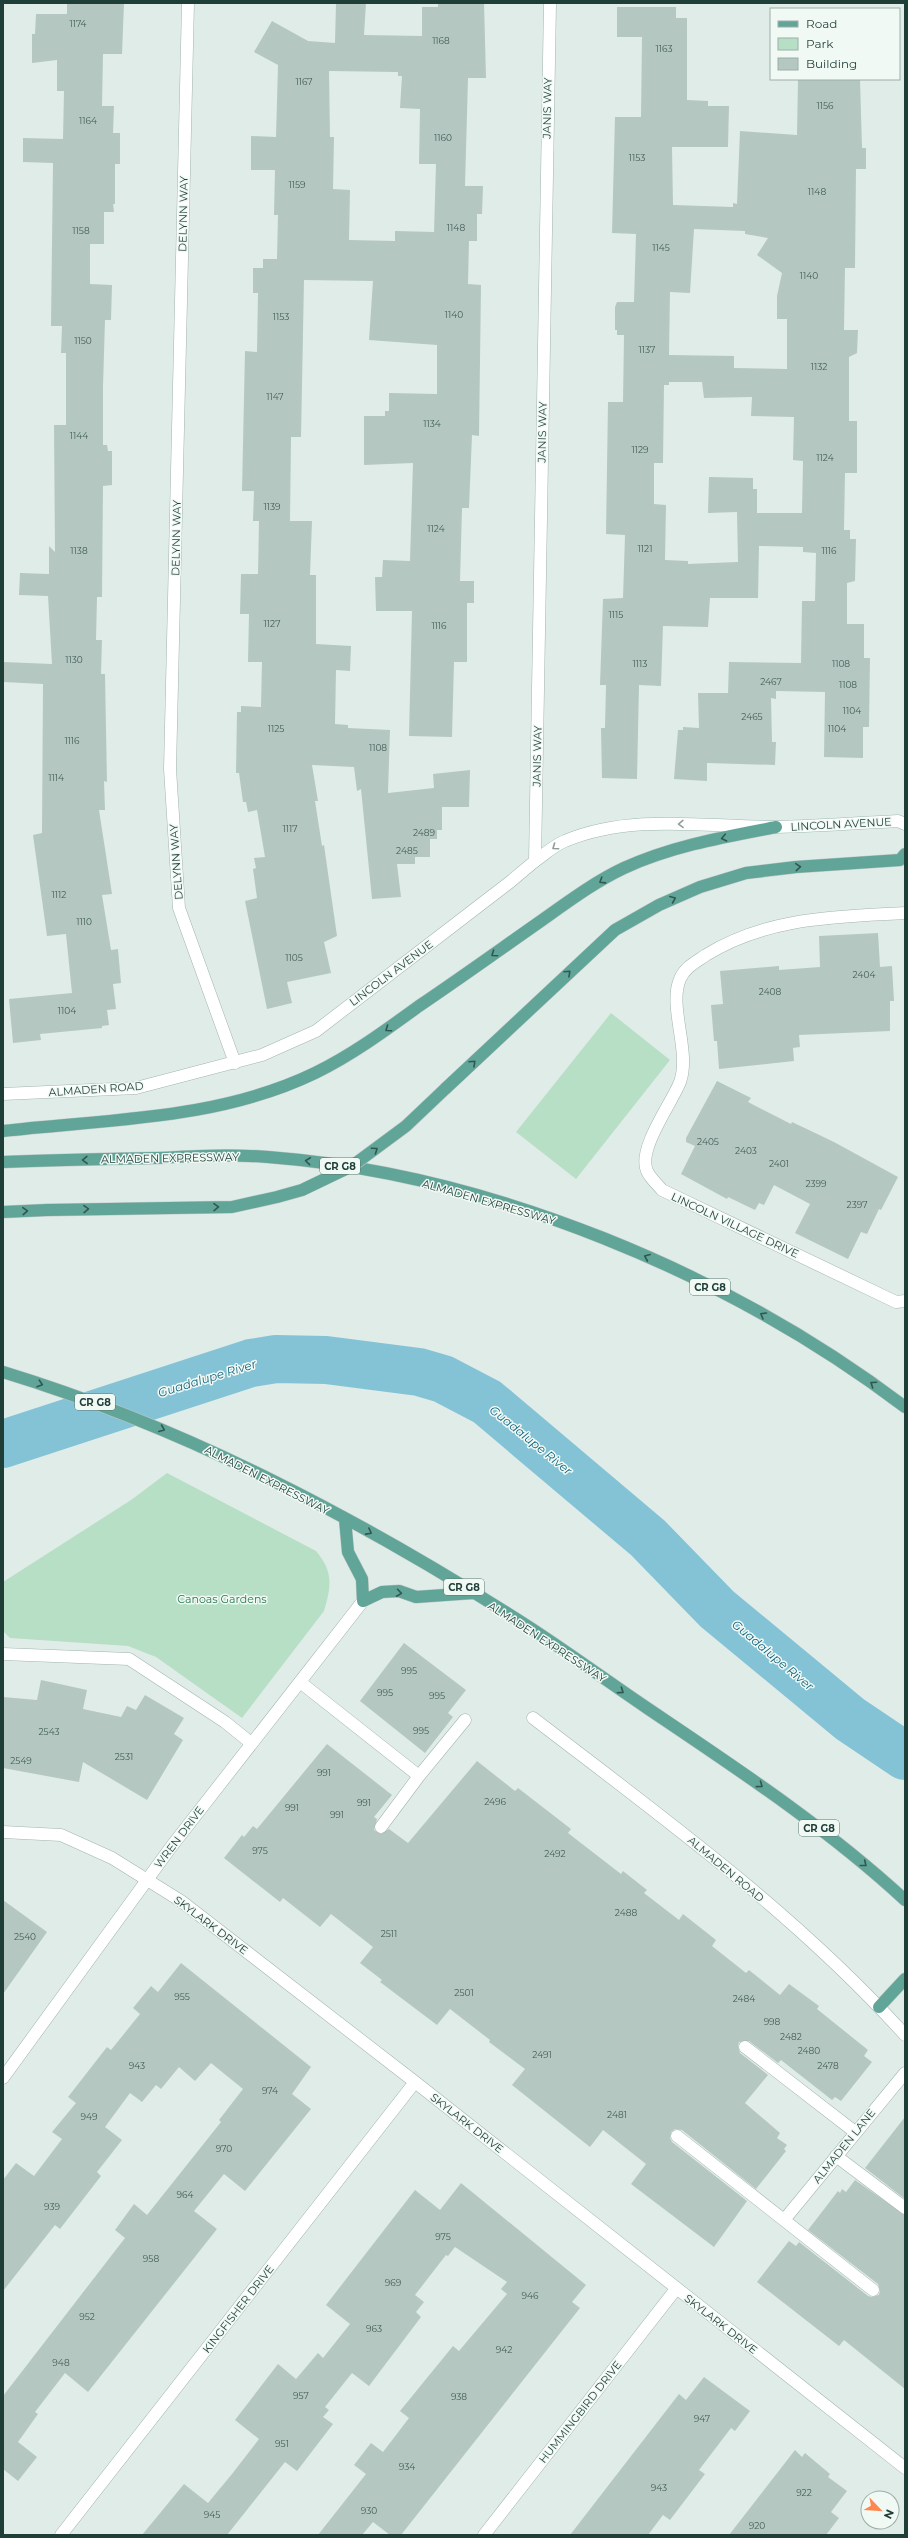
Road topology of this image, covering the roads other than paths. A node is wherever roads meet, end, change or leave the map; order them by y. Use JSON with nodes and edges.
{"nodes":[{"id":1,"x":188,"y":3,"type":"edge"},
{"id":2,"x":550,"y":3,"type":"edge"},
{"id":3,"x":905,"y":824,"type":"edge"},
{"id":4,"x":776,"y":827,"type":"junction"},
{"id":5,"x":905,"y":854,"type":"edge"},
{"id":6,"x":535,"y":861,"type":"junction"},
{"id":7,"x":905,"y":913,"type":"edge"},
{"id":8,"x":235,"y":1063,"type":"junction"},
{"id":9,"x":3,"y":1094,"type":"edge"},
{"id":10,"x":3,"y":1130,"type":"edge"},
{"id":11,"x":3,"y":1162,"type":"edge"},
{"id":12,"x":3,"y":1212,"type":"edge"},
{"id":13,"x":905,"y":1301,"type":"edge"},
{"id":14,"x":3,"y":1372,"type":"edge"},
{"id":15,"x":905,"y":1407,"type":"edge"},
{"id":16,"x":345,"y":1519,"type":"junction"},
{"id":17,"x":473,"y":1593,"type":"junction"},
{"id":18,"x":363,"y":1601,"type":"junction"},
{"id":19,"x":3,"y":1654,"type":"edge"},
{"id":20,"x":300,"y":1682,"type":"junction"},
{"id":21,"x":533,"y":1718,"type":"dead end"},
{"id":22,"x":465,"y":1720,"type":"dead end"},
{"id":23,"x":251,"y":1743,"type":"junction"},
{"id":24,"x":419,"y":1776,"type":"junction"},
{"id":25,"x":380,"y":1827,"type":"dead end"},
{"id":26,"x":3,"y":1832,"type":"edge"},
{"id":27,"x":147,"y":1879,"type":"junction"},
{"id":28,"x":905,"y":1900,"type":"edge"},
{"id":29,"x":905,"y":1979,"type":"edge"},
{"id":30,"x":879,"y":2007,"type":"junction"},
{"id":31,"x":905,"y":2035,"type":"edge"},
{"id":32,"x":746,"y":2047,"type":"dead end"},
{"id":33,"x":905,"y":2073,"type":"edge"},
{"id":34,"x":3,"y":2078,"type":"edge"},
{"id":35,"x":415,"y":2082,"type":"junction"},
{"id":36,"x":855,"y":2132,"type":"junction"},
{"id":37,"x":677,"y":2136,"type":"dead end"},
{"id":38,"x":836,"y":2156,"type":"junction"},
{"id":39,"x":905,"y":2208,"type":"edge"},
{"id":40,"x":784,"y":2220,"type":"junction"},
{"id":41,"x":676,"y":2289,"type":"junction"},
{"id":42,"x":873,"y":2290,"type":"dead end"},
{"id":43,"x":905,"y":2468,"type":"edge"},
{"id":44,"x":61,"y":2535,"type":"edge"},
{"id":45,"x":484,"y":2535,"type":"edge"}],
"edges":[{"from":1,"to":8,"type":"street","name":"DELYNN WAY"},
{"from":2,"to":6,"type":"street","name":"JANIS WAY"},
{"from":3,"to":4,"type":"street","name":"LINCOLN AVENUE"},
{"from":4,"to":6,"type":"street","name":"LINCOLN AVENUE","one_way":true},
{"from":4,"to":10,"type":"main road","one_way":true},
{"from":12,"to":5,"type":"main road","one_way":true,"bridge":true},
{"from":6,"to":8,"type":"street","name":"LINCOLN AVENUE"},
{"from":7,"to":13,"type":"street","name":"LINCOLN VILLAGE DRIVE"},
{"from":8,"to":9,"type":"street","name":"ALMADEN ROAD"},
{"from":15,"to":11,"type":"main road","name":"ALMADEN EXPRESSWAY","number":"CR G8","one_way":true},
{"from":14,"to":16,"type":"main road","name":"ALMADEN EXPRESSWAY","number":"CR G8","one_way":true},
{"from":16,"to":17,"type":"main road","name":"ALMADEN EXPRESSWAY","number":"CR G8","one_way":true},
{"from":16,"to":18,"type":"main road"},
{"from":18,"to":17,"type":"main road","one_way":true},
{"from":17,"to":28,"type":"main road","name":"ALMADEN EXPRESSWAY","number":"CR G8","one_way":true},
{"from":18,"to":20,"type":"street","name":"WREN DRIVE"},
{"from":19,"to":23,"type":"street"},
{"from":20,"to":23,"type":"street","name":"WREN DRIVE"},
{"from":20,"to":24,"type":"street"},
{"from":21,"to":30,"type":"street","name":"ALMADEN ROAD"},
{"from":22,"to":24,"type":"street"},
{"from":23,"to":27,"type":"street","name":"WREN DRIVE"},
{"from":24,"to":25,"type":"street"},
{"from":26,"to":27,"type":"street","name":"SKYLARK DRIVE"},
{"from":27,"to":34,"type":"street","name":"WREN DRIVE"},
{"from":27,"to":35,"type":"street","name":"SKYLARK DRIVE"},
{"from":29,"to":30,"type":"main road"},
{"from":30,"to":31,"type":"street","name":"ALMADEN ROAD"},
{"from":32,"to":36,"type":"street"},
{"from":33,"to":36,"type":"street","name":"ALMADEN LANE"},
{"from":35,"to":41,"type":"street","name":"SKYLARK DRIVE"},
{"from":35,"to":44,"type":"street","name":"KINGFISHER DRIVE"},
{"from":36,"to":38,"type":"street","name":"ALMADEN LANE"},
{"from":37,"to":40,"type":"street"},
{"from":38,"to":39,"type":"street"},
{"from":38,"to":40,"type":"street","name":"ALMADEN LANE"},
{"from":40,"to":42,"type":"street"},
{"from":41,"to":43,"type":"street","name":"SKYLARK DRIVE"},
{"from":41,"to":45,"type":"street","name":"HUMMINGBIRD DRIVE"}]}
